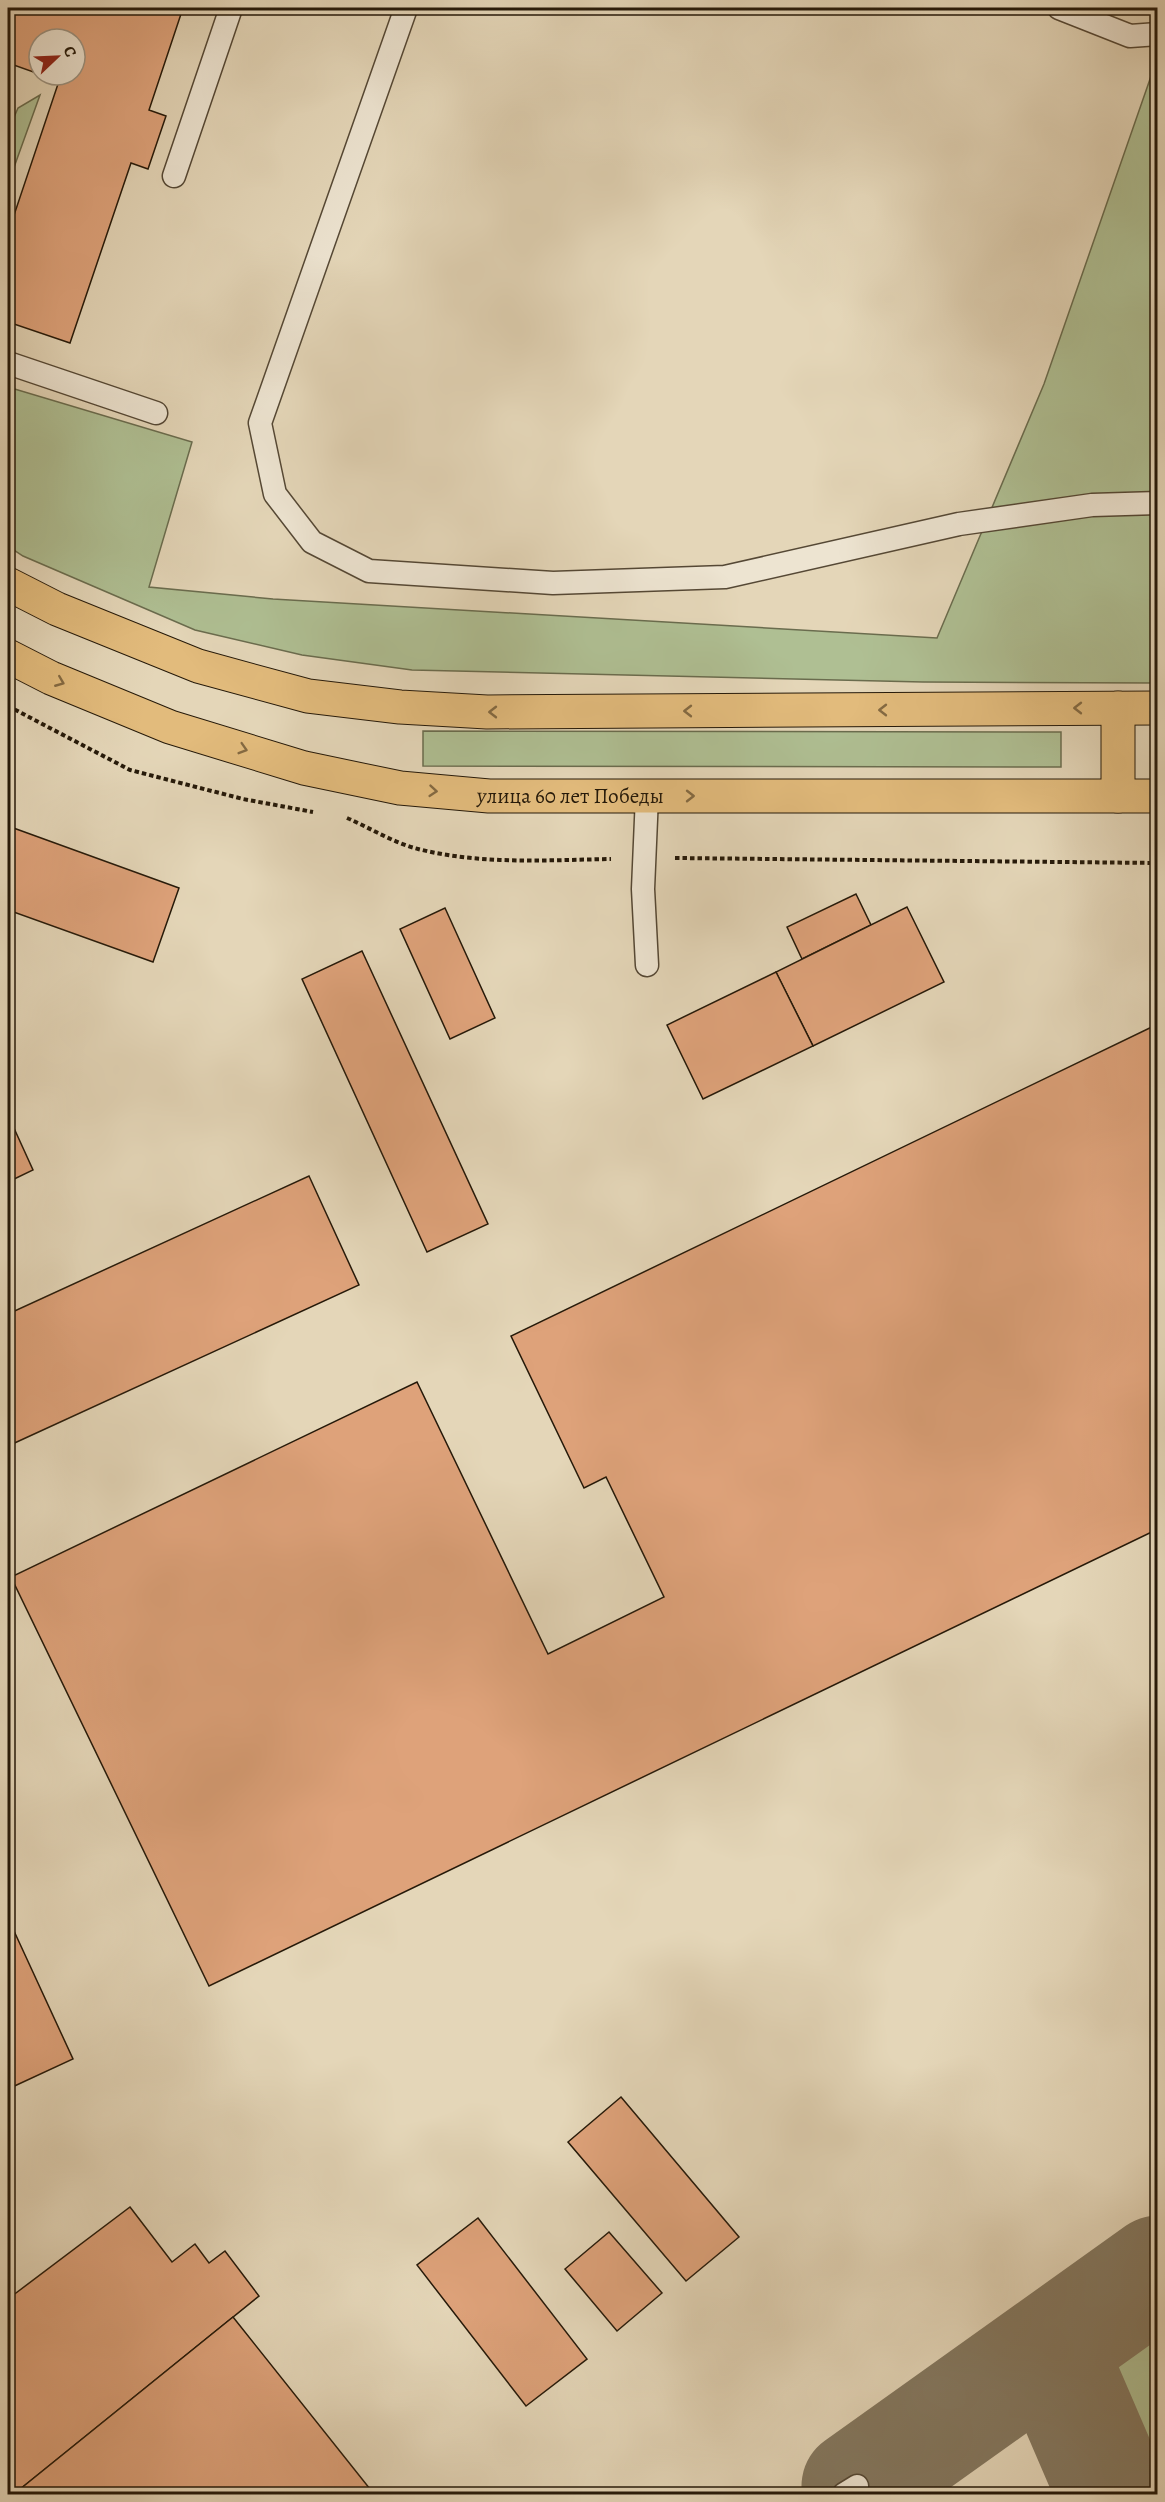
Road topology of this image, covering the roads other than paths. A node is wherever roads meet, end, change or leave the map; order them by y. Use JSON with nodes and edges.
{"nodes":[{"id":1,"x":231,"y":8,"type":"edge"},
{"id":2,"x":406,"y":8,"type":"edge"},
{"id":3,"x":1059,"y":8,"type":"edge"},
{"id":4,"x":1158,"y":34,"type":"edge"},
{"id":5,"x":174,"y":176,"type":"dead end"},
{"id":6,"x":8,"y":363,"type":"edge"},
{"id":7,"x":156,"y":413,"type":"dead end"},
{"id":8,"x":1158,"y":503,"type":"edge"},
{"id":9,"x":8,"y":584,"type":"edge"},
{"id":10,"x":8,"y":656,"type":"edge"},
{"id":11,"x":1118,"y":708,"type":"junction"},
{"id":12,"x":1158,"y":708,"type":"edge"},
{"id":13,"x":647,"y":796,"type":"junction"},
{"id":14,"x":1118,"y":796,"type":"junction"},
{"id":15,"x":1158,"y":796,"type":"edge"},
{"id":16,"x":647,"y":965,"type":"dead end"}],
"edges":[{"from":1,"to":5,"type":"lane"},
{"from":2,"to":8,"type":"lane"},
{"from":3,"to":4,"type":"lane"},
{"from":6,"to":7,"type":"lane"},
{"from":11,"to":9,"type":"main road","one_way":true},
{"from":10,"to":13,"type":"main road","name":"улица 60 лет Победы","one_way":true},
{"from":11,"to":12,"type":"main road"},
{"from":11,"to":14,"type":"main road"},
{"from":13,"to":14,"type":"main road","name":"улица 60 лет Победы","one_way":true},
{"from":13,"to":16,"type":"lane"},
{"from":14,"to":15,"type":"main road","name":"улица 60 лет Победы"}]}
